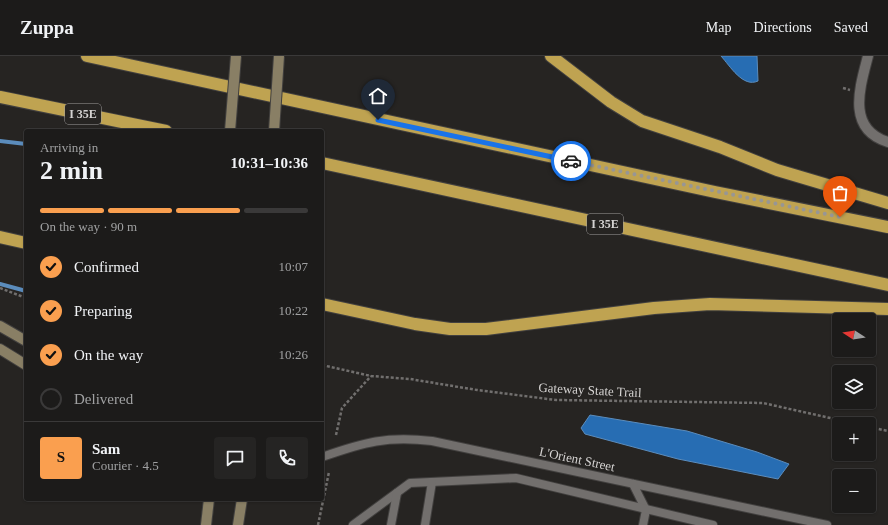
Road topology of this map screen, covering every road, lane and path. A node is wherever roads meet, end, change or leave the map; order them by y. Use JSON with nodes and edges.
{"nodes":[{"id":1,"x":87,"y":56,"type":"edge"},
{"id":2,"x":236,"y":56,"type":"edge"},
{"id":3,"x":279,"y":56,"type":"edge"},
{"id":4,"x":551,"y":56,"type":"edge"},
{"id":5,"x":868,"y":56,"type":"edge"},
{"id":6,"x":843,"y":88,"type":"dead end"},
{"id":7,"x":850,"y":90,"type":"dead end"},
{"id":8,"x":0,"y":97,"type":"edge"},
{"id":9,"x":156,"y":129,"type":"edge"},
{"id":10,"x":230,"y":129,"type":"edge"},
{"id":11,"x":274,"y":129,"type":"edge"},
{"id":12,"x":888,"y":142,"type":"edge"},
{"id":13,"x":324,"y":163,"type":"edge"},
{"id":14,"x":888,"y":203,"type":"edge"},
{"id":15,"x":888,"y":227,"type":"edge"},
{"id":16,"x":0,"y":237,"type":"edge"},
{"id":17,"x":24,"y":243,"type":"edge"},
{"id":18,"x":888,"y":285,"type":"edge"},
{"id":19,"x":0,"y":288,"type":"edge"},
{"id":20,"x":24,"y":297,"type":"edge"},
{"id":21,"x":324,"y":304,"type":"edge"},
{"id":22,"x":888,"y":309,"type":"edge"},
{"id":23,"x":0,"y":326,"type":"edge"},
{"id":24,"x":24,"y":340,"type":"edge"},
{"id":25,"x":0,"y":348,"type":"edge"},
{"id":26,"x":24,"y":363,"type":"edge"},
{"id":27,"x":324,"y":365,"type":"edge"},
{"id":28,"x":370,"y":376,"type":"junction"},
{"id":29,"x":832,"y":419,"type":"edge"},
{"id":30,"x":876,"y":428,"type":"edge"},
{"id":31,"x":888,"y":431,"type":"edge"},
{"id":32,"x":336,"y":436,"type":"dead end"},
{"id":33,"x":324,"y":456,"type":"edge"},
{"id":34,"x":329,"y":472,"type":"dead end"},
{"id":35,"x":432,"y":482,"type":"junction"},
{"id":36,"x":633,"y":484,"type":"junction"},
{"id":37,"x":397,"y":493,"type":"junction"},
{"id":38,"x":324,"y":496,"type":"edge"},
{"id":39,"x":209,"y":501,"type":"edge"},
{"id":40,"x":242,"y":501,"type":"edge"},
{"id":41,"x":323,"y":501,"type":"edge"},
{"id":42,"x":646,"y":510,"type":"junction"},
{"id":43,"x":206,"y":525,"type":"edge"},
{"id":44,"x":238,"y":525,"type":"edge"},
{"id":45,"x":318,"y":525,"type":"edge"},
{"id":46,"x":354,"y":525,"type":"edge"},
{"id":47,"x":391,"y":525,"type":"edge"},
{"id":48,"x":425,"y":525,"type":"edge"},
{"id":49,"x":643,"y":525,"type":"edge"},
{"id":50,"x":713,"y":525,"type":"edge"},
{"id":51,"x":827,"y":525,"type":"edge"}],
"edges":[{"from":1,"to":15,"type":"highway"},
{"from":2,"to":10,"type":"main road","bridge":true},
{"from":3,"to":11,"type":"main road","bridge":true},
{"from":4,"to":14,"type":"highway"},
{"from":5,"to":12,"type":"street"},
{"from":6,"to":7,"type":"path"},
{"from":8,"to":9,"type":"highway","number":"I 35E"},
{"from":13,"to":18,"type":"highway","number":"I 35E"},
{"from":16,"to":17,"type":"highway"},
{"from":19,"to":20,"type":"path"},
{"from":21,"to":22,"type":"highway"},
{"from":23,"to":24,"type":"main road"},
{"from":25,"to":26,"type":"main road"},
{"from":27,"to":28,"type":"path","name":"Gateway State Trail"},
{"from":28,"to":29,"type":"path","name":"Gateway State Trail"},
{"from":28,"to":32,"type":"path"},
{"from":30,"to":31,"type":"path"},
{"from":33,"to":36,"type":"lane","name":"L'Orient Street"},
{"from":34,"to":38,"type":"path"},
{"from":35,"to":37,"type":"lane"},
{"from":35,"to":42,"type":"lane"},
{"from":35,"to":48,"type":"lane"},
{"from":36,"to":42,"type":"lane"},
{"from":36,"to":51,"type":"lane","name":"L'Orient Street"},
{"from":37,"to":46,"type":"lane"},
{"from":37,"to":47,"type":"lane"},
{"from":39,"to":43,"type":"main road"},
{"from":40,"to":44,"type":"main road"},
{"from":41,"to":45,"type":"path"},
{"from":42,"to":49,"type":"lane"},
{"from":42,"to":50,"type":"lane"}]}
